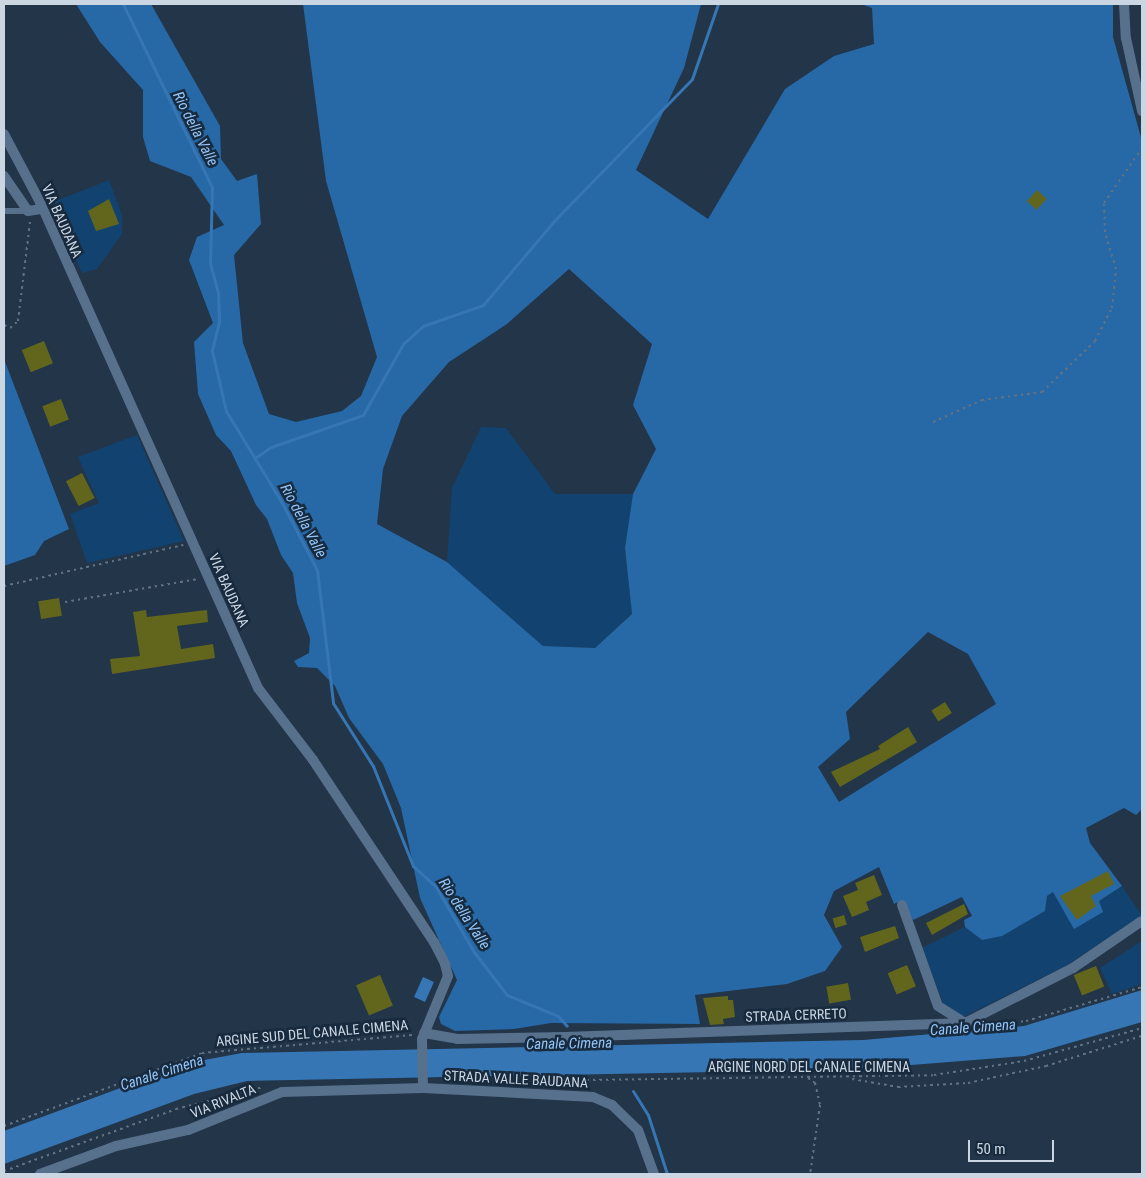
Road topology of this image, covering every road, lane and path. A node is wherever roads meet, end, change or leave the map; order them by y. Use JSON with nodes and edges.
{"nodes":[{"id":1,"x":1124,"y":4,"type":"edge"},
{"id":2,"x":1142,"y":111,"type":"edge"},
{"id":3,"x":4,"y":134,"type":"edge"},
{"id":4,"x":1142,"y":148,"type":"edge"},
{"id":5,"x":4,"y":176,"type":"edge"},
{"id":6,"x":43,"y":208,"type":"junction"},
{"id":7,"x":4,"y":211,"type":"edge"},
{"id":8,"x":28,"y":211,"type":"junction"},
{"id":9,"x":4,"y":326,"type":"edge"},
{"id":10,"x":933,"y":422,"type":"dead end"},
{"id":11,"x":192,"y":542,"type":"junction"},
{"id":12,"x":208,"y":576,"type":"junction"},
{"id":13,"x":4,"y":586,"type":"edge"},
{"id":14,"x":65,"y":602,"type":"dead end"},
{"id":15,"x":902,"y":905,"type":"dead end"},
{"id":16,"x":1142,"y":921,"type":"edge"},
{"id":17,"x":1142,"y":987,"type":"edge"},
{"id":18,"x":965,"y":1023,"type":"junction"},
{"id":19,"x":1142,"y":1028,"type":"edge"},
{"id":20,"x":423,"y":1036,"type":"junction"},
{"id":21,"x":1142,"y":1036,"type":"edge"},
{"id":22,"x":808,"y":1078,"type":"junction"},
{"id":23,"x":845,"y":1078,"type":"junction"},
{"id":24,"x":513,"y":1081,"type":"dead end"},
{"id":25,"x":423,"y":1085,"type":"junction"},
{"id":26,"x":4,"y":1126,"type":"edge"},
{"id":27,"x":40,"y":1174,"type":"edge"},
{"id":28,"x":654,"y":1174,"type":"edge"},
{"id":29,"x":810,"y":1174,"type":"edge"}],
"edges":[{"from":1,"to":2,"type":"street"},
{"from":3,"to":6,"type":"street","name":"VIA BAUDANA"},
{"from":4,"to":10,"type":"path"},
{"from":5,"to":8,"type":"street"},
{"from":6,"to":8,"type":"street"},
{"from":6,"to":9,"type":"path"},
{"from":6,"to":11,"type":"street","name":"VIA BAUDANA"},
{"from":7,"to":8,"type":"lane"},
{"from":11,"to":12,"type":"street","name":"VIA BAUDANA"},
{"from":11,"to":13,"type":"path"},
{"from":12,"to":14,"type":"path"},
{"from":12,"to":20,"type":"street","name":"VIA BAUDANA"},
{"from":15,"to":18,"type":"street"},
{"from":16,"to":18,"type":"street","name":"STRADA CERRETO"},
{"from":17,"to":18,"type":"path"},
{"from":18,"to":20,"type":"street","name":"STRADA CERRETO"},
{"from":19,"to":23,"type":"path","name":"ARGINE NORD DEL CANALE CIMENA"},
{"from":20,"to":25,"type":"street"},
{"from":20,"to":26,"type":"path","name":"ARGINE SUD DEL CANALE CIMENA"},
{"from":21,"to":23,"type":"path"},
{"from":22,"to":23,"type":"path","name":"ARGINE NORD DEL CANALE CIMENA"},
{"from":22,"to":24,"type":"path","name":"ARGINE NORD DEL CANALE CIMENA"},
{"from":22,"to":29,"type":"path"},
{"from":25,"to":27,"type":"street","name":"VIA RIVALTA"},
{"from":25,"to":28,"type":"street","name":"STRADA VALLE BAUDANA"}]}
